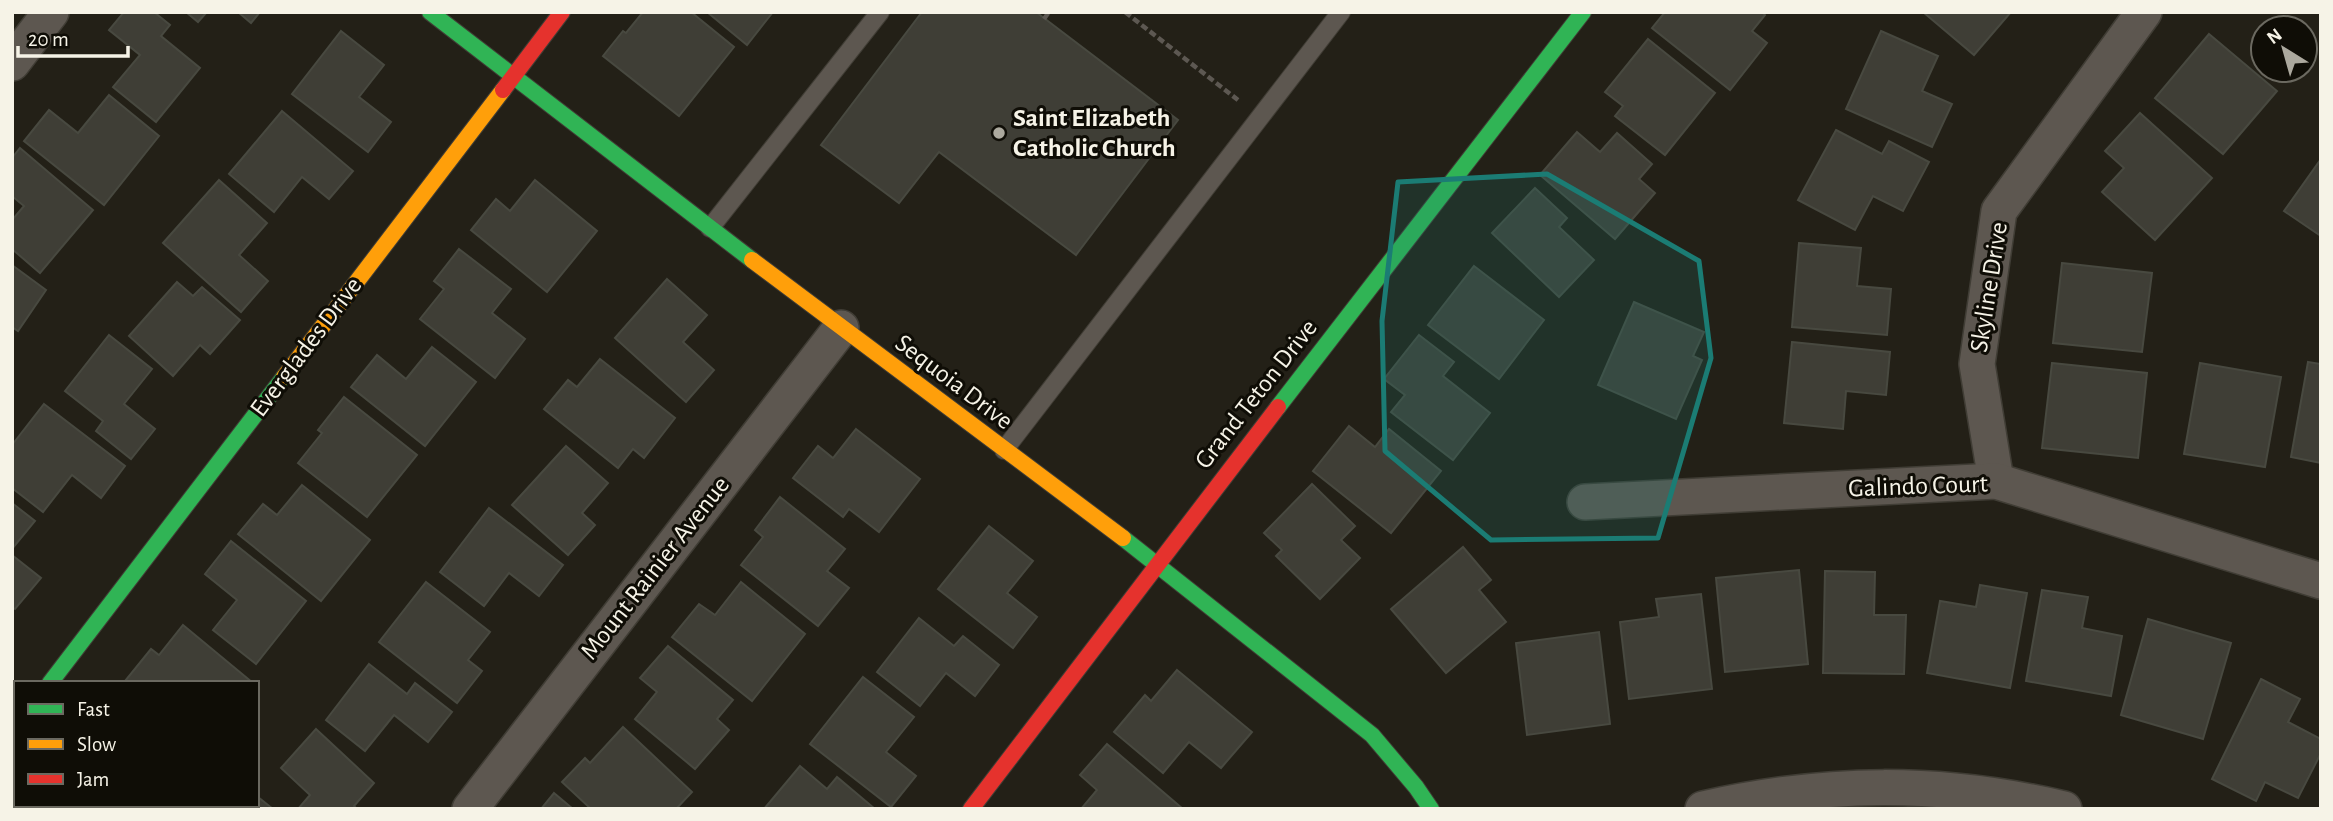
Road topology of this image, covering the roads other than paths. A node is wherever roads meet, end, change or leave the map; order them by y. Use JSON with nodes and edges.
{"nodes":[{"id":1,"x":51,"y":12,"type":"edge"},
{"id":2,"x":430,"y":12,"type":"edge"},
{"id":3,"x":562,"y":12,"type":"edge"},
{"id":4,"x":880,"y":12,"type":"edge"},
{"id":5,"x":1341,"y":12,"type":"edge"},
{"id":6,"x":1583,"y":12,"type":"edge"},
{"id":7,"x":2144,"y":12,"type":"edge"},
{"id":8,"x":12,"y":63,"type":"edge"},
{"id":9,"x":513,"y":76,"type":"junction"},
{"id":10,"x":710,"y":228,"type":"junction"},
{"id":11,"x":841,"y":328,"type":"junction"},
{"id":12,"x":1004,"y":450,"type":"junction"},
{"id":13,"x":1996,"y":481,"type":"junction"},
{"id":14,"x":1585,"y":502,"type":"dead end"},
{"id":15,"x":1157,"y":563,"type":"junction"},
{"id":16,"x":2321,"y":581,"type":"edge"},
{"id":17,"x":52,"y":681,"type":"edge"},
{"id":18,"x":470,"y":809,"type":"edge"},
{"id":19,"x":971,"y":809,"type":"edge"},
{"id":20,"x":1431,"y":809,"type":"edge"},
{"id":21,"x":1703,"y":809,"type":"edge"},
{"id":22,"x":2064,"y":809,"type":"edge"}],
"edges":[{"from":1,"to":8,"type":"street"},
{"from":2,"to":9,"type":"street","name":"Sequoia Drive"},
{"from":3,"to":9,"type":"street","name":"Everglades Drive"},
{"from":4,"to":10,"type":"lane"},
{"from":5,"to":12,"type":"lane"},
{"from":6,"to":15,"type":"street","name":"Grand Teton Drive"},
{"from":7,"to":13,"type":"street","name":"Skyline Drive"},
{"from":9,"to":10,"type":"street","name":"Sequoia Drive"},
{"from":9,"to":17,"type":"street","name":"Everglades Drive"},
{"from":10,"to":11,"type":"street","name":"Sequoia Drive"},
{"from":11,"to":12,"type":"street","name":"Sequoia Drive"},
{"from":11,"to":18,"type":"street","name":"Mount Rainier Avenue"},
{"from":12,"to":15,"type":"street","name":"Sequoia Drive"},
{"from":13,"to":14,"type":"street","name":"Galindo Court"},
{"from":13,"to":16,"type":"street","name":"Galindo Court"},
{"from":15,"to":19,"type":"street","name":"Grand Teton Drive"},
{"from":15,"to":20,"type":"street","name":"Sequoia Drive"},
{"from":21,"to":22,"type":"street"}]}
